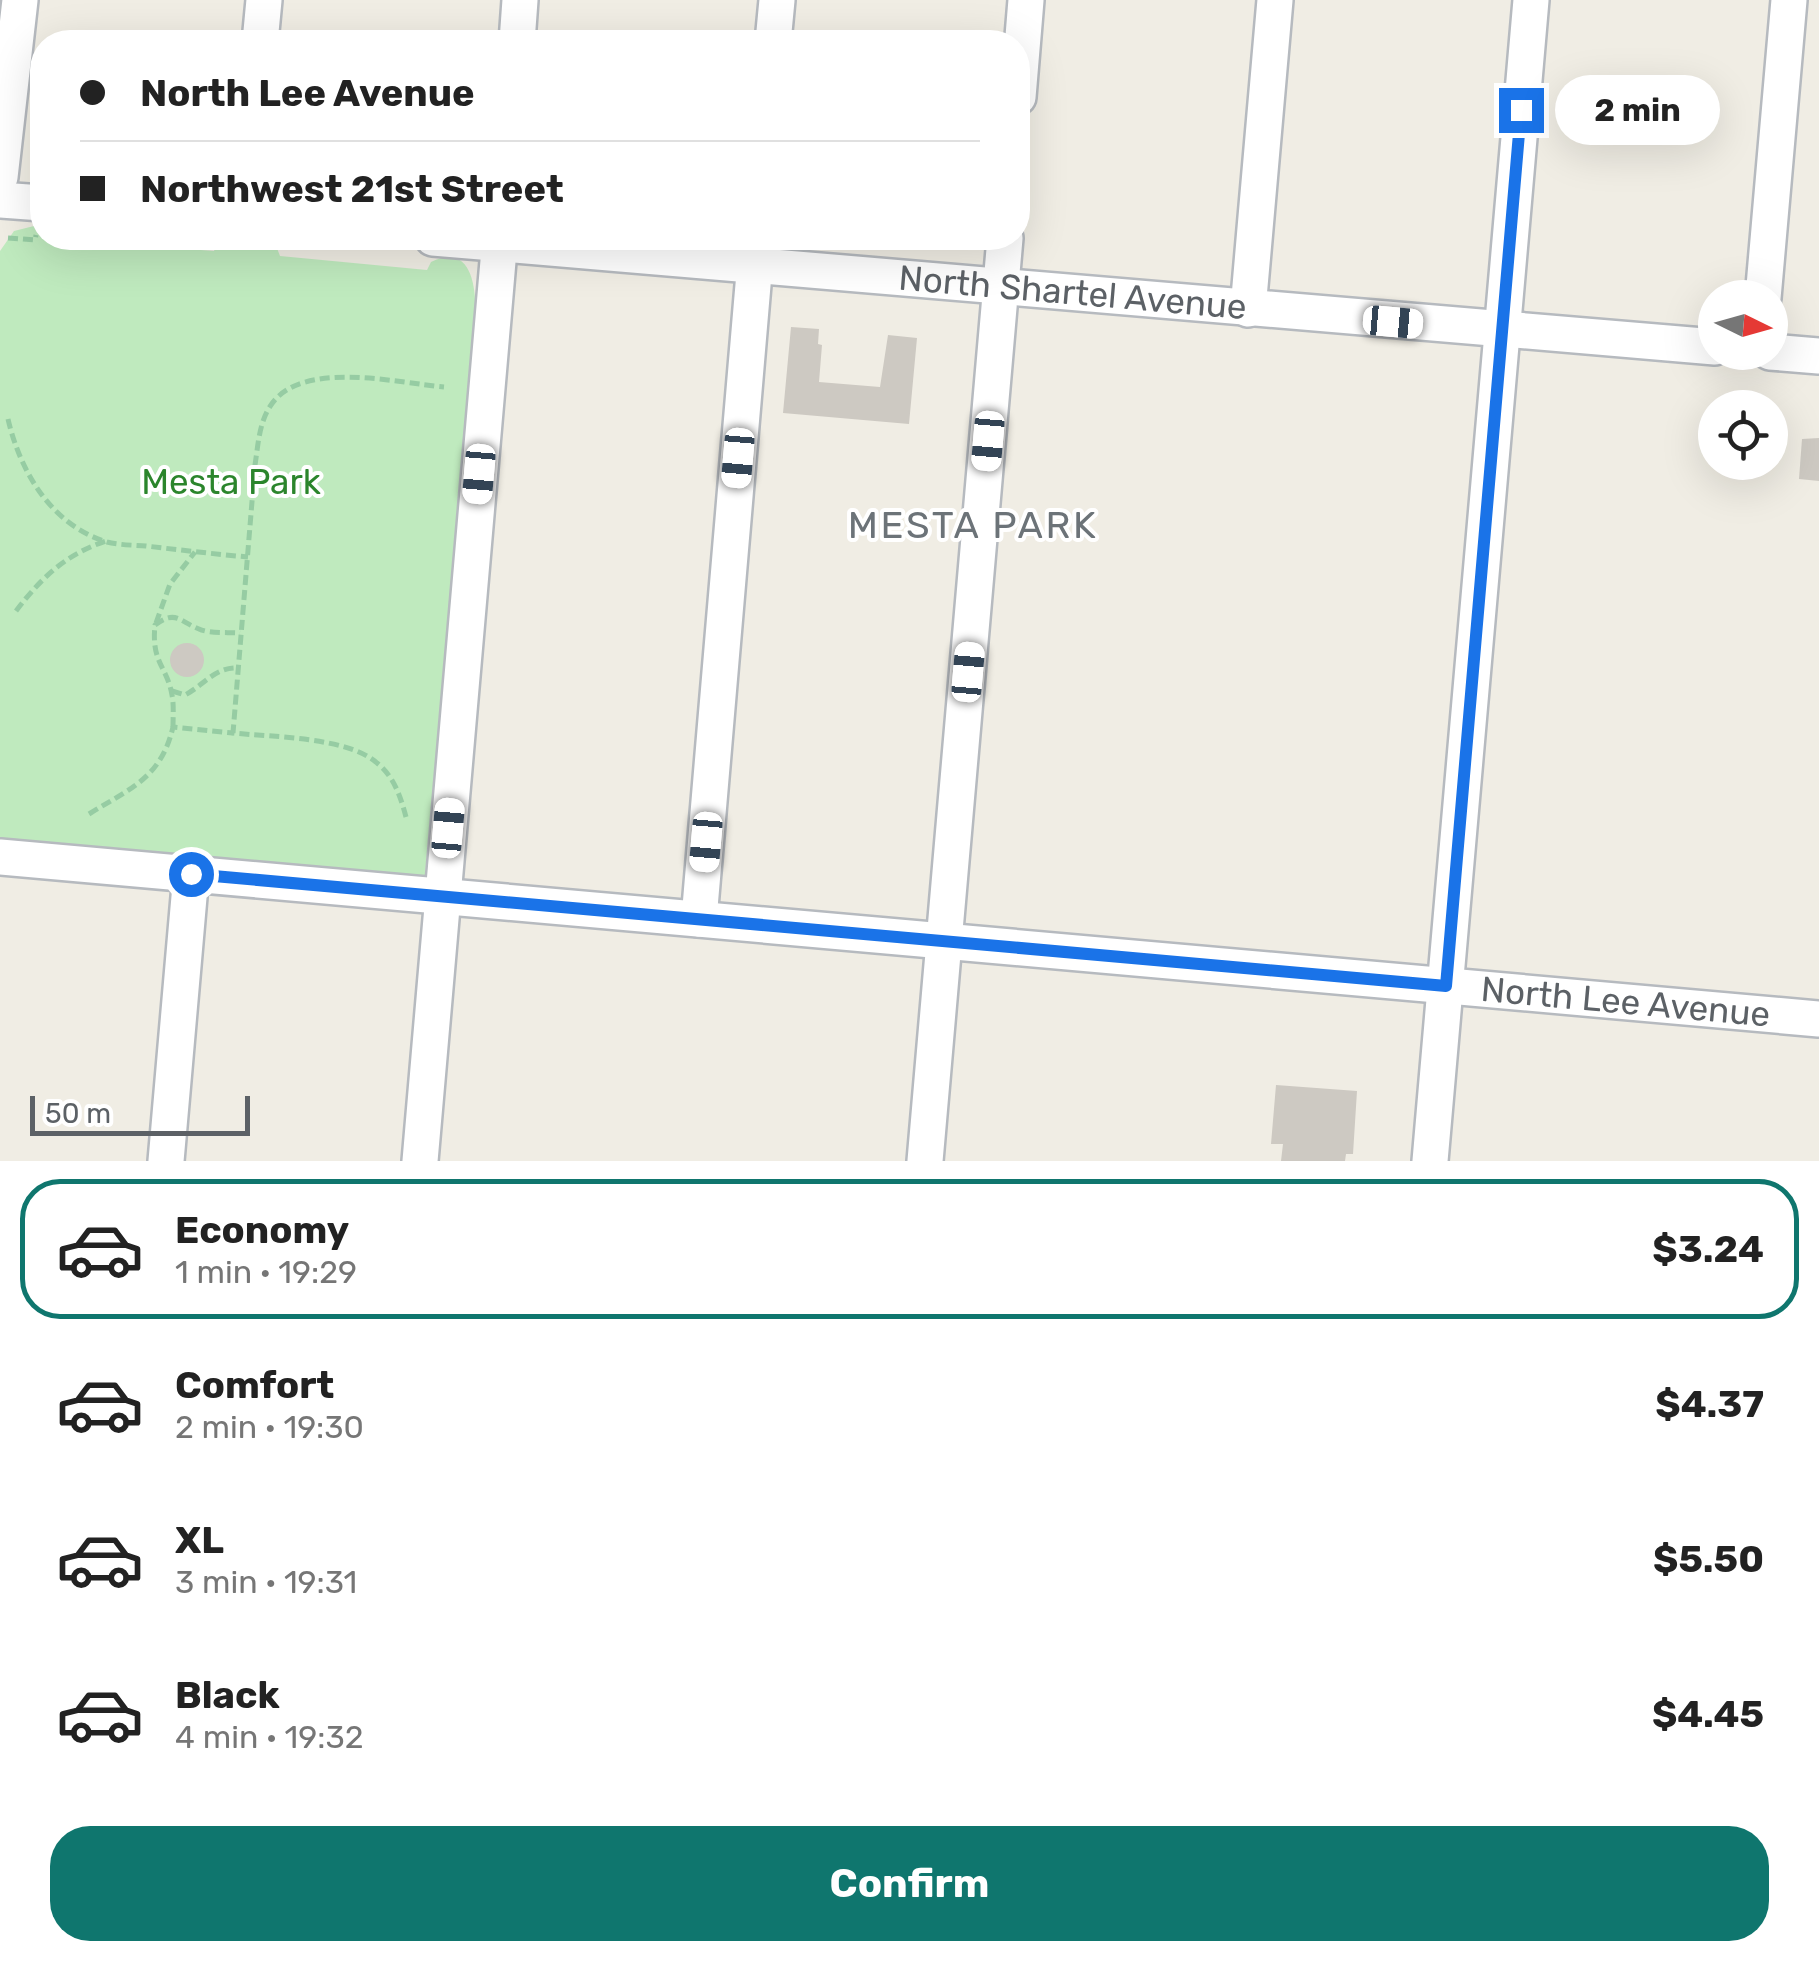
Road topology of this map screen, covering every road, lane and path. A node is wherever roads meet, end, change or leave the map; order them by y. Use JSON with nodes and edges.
{"nodes":[{"id":1,"x":20,"y":0,"type":"edge"},
{"id":2,"x":264,"y":0,"type":"edge"},
{"id":3,"x":520,"y":0,"type":"edge"},
{"id":4,"x":777,"y":0,"type":"edge"},
{"id":5,"x":1026,"y":0,"type":"edge"},
{"id":6,"x":1275,"y":0,"type":"edge"},
{"id":7,"x":1530,"y":0,"type":"edge"},
{"id":8,"x":1789,"y":0,"type":"edge"},
{"id":9,"x":261,"y":30,"type":"edge"},
{"id":10,"x":517,"y":30,"type":"edge"},
{"id":11,"x":774,"y":30,"type":"edge"},
{"id":12,"x":1024,"y":30,"type":"edge"},
{"id":13,"x":0,"y":177,"type":"edge"},
{"id":14,"x":0,"y":200,"type":"edge"},
{"id":15,"x":30,"y":202,"type":"edge"},
{"id":16,"x":8,"y":238,"type":"dead end"},
{"id":17,"x":30,"y":240,"type":"edge"},
{"id":18,"x":499,"y":250,"type":"edge"},
{"id":19,"x":712,"y":250,"type":"edge"},
{"id":20,"x":1004,"y":250,"type":"edge"},
{"id":21,"x":755,"y":252,"type":"edge"},
{"id":22,"x":1765,"y":280,"type":"edge"},
{"id":23,"x":1001,"y":287,"type":"junction"},
{"id":24,"x":1248,"y":309,"type":"junction"},
{"id":25,"x":1502,"y":331,"type":"junction"},
{"id":26,"x":1698,"y":346,"type":"edge"},
{"id":27,"x":1788,"y":353,"type":"edge"},
{"id":28,"x":1819,"y":356,"type":"edge"},
{"id":29,"x":444,"y":387,"type":"dead end"},
{"id":30,"x":8,"y":418,"type":"dead end"},
{"id":31,"x":106,"y":542,"type":"junction"},
{"id":32,"x":194,"y":552,"type":"junction"},
{"id":33,"x":248,"y":558,"type":"junction"},
{"id":34,"x":16,"y":611,"type":"dead end"},
{"id":35,"x":155,"y":625,"type":"junction"},
{"id":36,"x":241,"y":634,"type":"junction"},
{"id":37,"x":238,"y":668,"type":"junction"},
{"id":38,"x":172,"y":691,"type":"junction"},
{"id":39,"x":173,"y":727,"type":"junction"},
{"id":40,"x":233,"y":733,"type":"junction"},
{"id":41,"x":89,"y":814,"type":"dead end"},
{"id":42,"x":406,"y":817,"type":"dead end"},
{"id":43,"x":0,"y":857,"type":"edge"},
{"id":44,"x":191,"y":874,"type":"junction"},
{"id":45,"x":442,"y":897,"type":"junction"},
{"id":46,"x":699,"y":920,"type":"junction"},
{"id":47,"x":944,"y":941,"type":"junction"},
{"id":48,"x":1446,"y":986,"type":"junction"},
{"id":49,"x":1819,"y":1019,"type":"edge"},
{"id":50,"x":166,"y":1161,"type":"edge"},
{"id":51,"x":420,"y":1161,"type":"edge"},
{"id":52,"x":926,"y":1161,"type":"edge"},
{"id":53,"x":1430,"y":1161,"type":"edge"}],
"edges":[{"from":1,"to":13,"type":"street"},
{"from":2,"to":9,"type":"street"},
{"from":3,"to":10,"type":"street"},
{"from":4,"to":11,"type":"street"},
{"from":5,"to":12,"type":"street"},
{"from":6,"to":24,"type":"street"},
{"from":7,"to":25,"type":"street"},
{"from":8,"to":22,"type":"street"},
{"from":14,"to":15,"type":"street"},
{"from":16,"to":17,"type":"path"},
{"from":18,"to":45,"type":"street"},
{"from":19,"to":21,"type":"street","name":"North Shartel Avenue"},
{"from":20,"to":23,"type":"street"},
{"from":21,"to":23,"type":"street","name":"North Shartel Avenue"},
{"from":21,"to":46,"type":"street"},
{"from":23,"to":24,"type":"street","name":"North Shartel Avenue"},
{"from":23,"to":47,"type":"street"},
{"from":24,"to":25,"type":"street","name":"North Shartel Avenue"},
{"from":25,"to":26,"type":"street","name":"North Shartel Avenue"},
{"from":25,"to":48,"type":"street"},
{"from":27,"to":28,"type":"street"},
{"from":29,"to":33,"type":"path"},
{"from":30,"to":31,"type":"path"},
{"from":31,"to":32,"type":"path"},
{"from":31,"to":34,"type":"path"},
{"from":32,"to":33,"type":"path"},
{"from":32,"to":35,"type":"path"},
{"from":33,"to":36,"type":"path"},
{"from":35,"to":36,"type":"path"},
{"from":35,"to":38,"type":"path"},
{"from":36,"to":37,"type":"path"},
{"from":37,"to":38,"type":"path"},
{"from":37,"to":40,"type":"path"},
{"from":38,"to":39,"type":"path"},
{"from":39,"to":40,"type":"path"},
{"from":39,"to":41,"type":"path"},
{"from":40,"to":42,"type":"path"},
{"from":43,"to":44,"type":"street","name":"North Lee Avenue"},
{"from":44,"to":45,"type":"street","name":"North Lee Avenue"},
{"from":44,"to":50,"type":"street"},
{"from":45,"to":46,"type":"street","name":"North Lee Avenue"},
{"from":45,"to":51,"type":"street"},
{"from":46,"to":47,"type":"street","name":"North Lee Avenue"},
{"from":47,"to":48,"type":"street","name":"North Lee Avenue"},
{"from":47,"to":52,"type":"street"},
{"from":48,"to":49,"type":"street","name":"North Lee Avenue"},
{"from":48,"to":53,"type":"street"}]}
